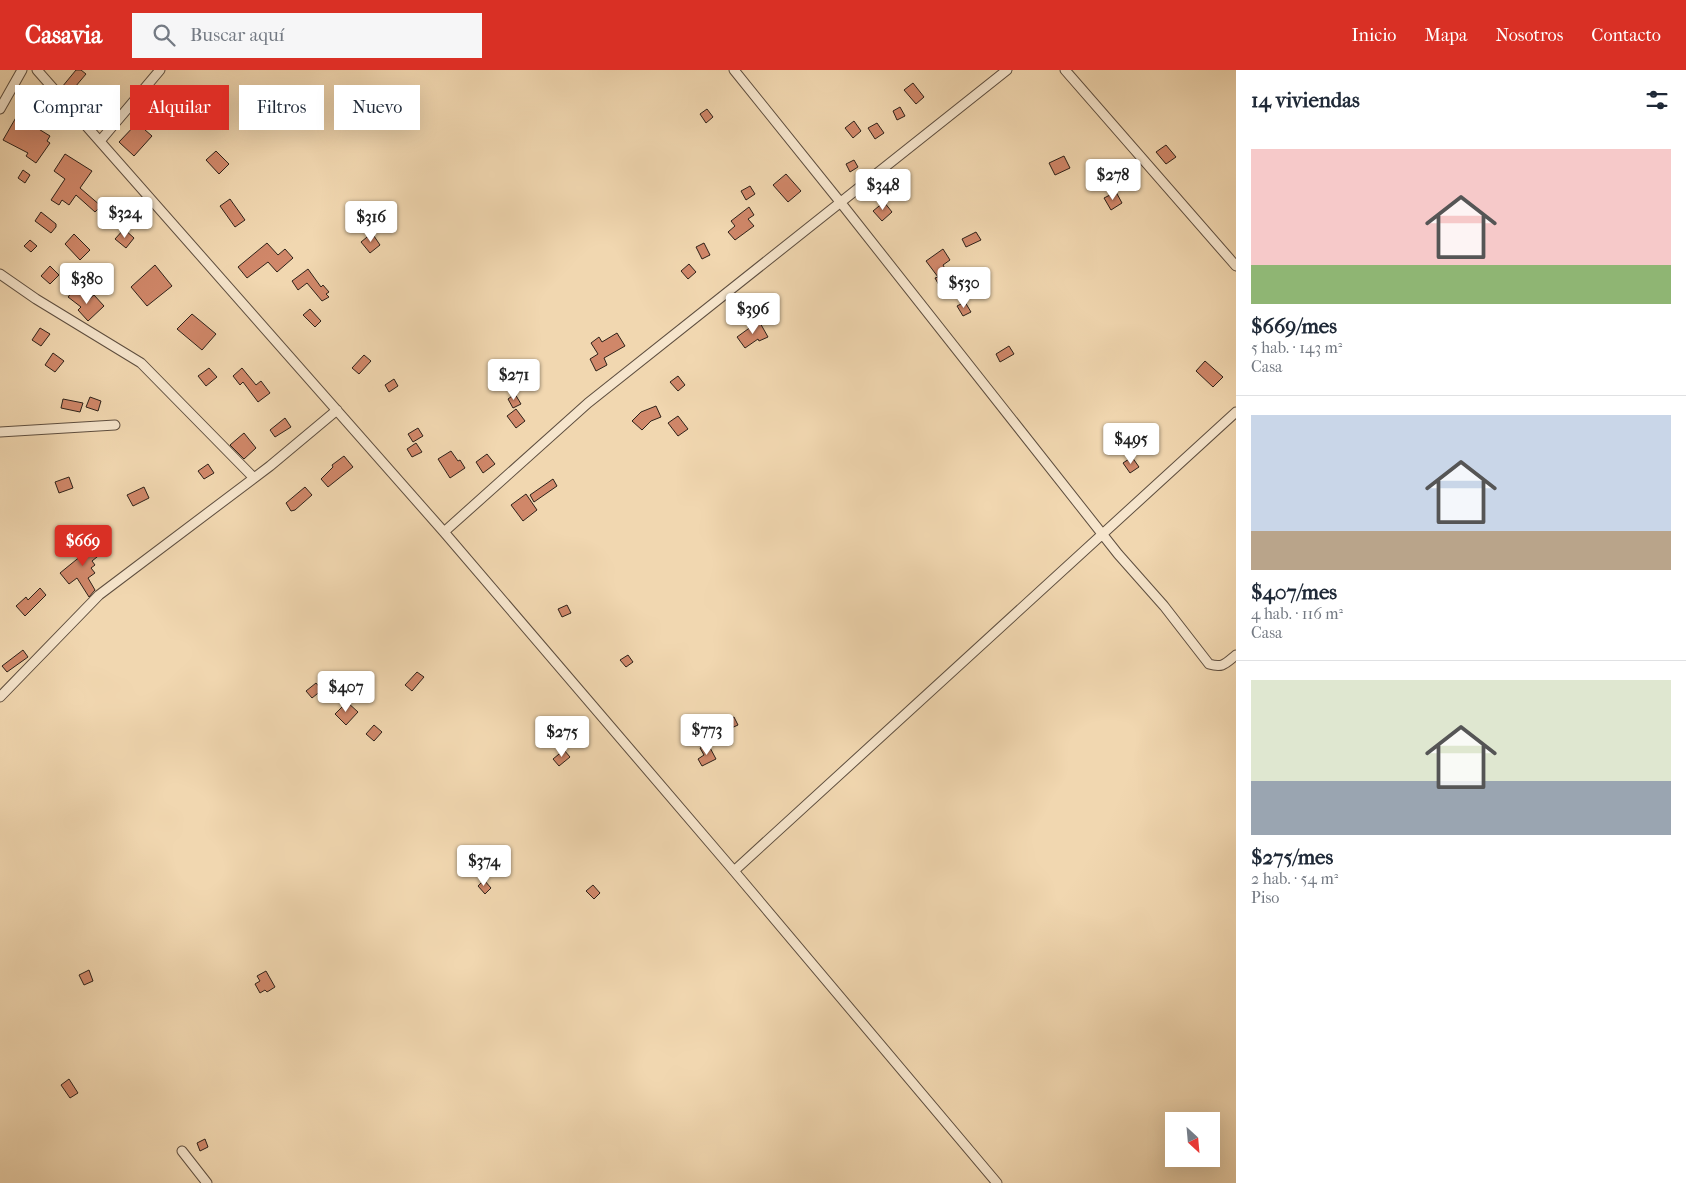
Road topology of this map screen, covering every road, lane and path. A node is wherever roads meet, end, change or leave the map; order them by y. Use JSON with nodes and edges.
{"nodes":[{"id":1,"x":22,"y":70,"type":"edge"},
{"id":2,"x":37,"y":70,"type":"edge"},
{"id":3,"x":160,"y":70,"type":"edge"},
{"id":4,"x":734,"y":70,"type":"edge"},
{"id":5,"x":1007,"y":70,"type":"edge"},
{"id":6,"x":1065,"y":70,"type":"edge"},
{"id":7,"x":0,"y":109,"type":"edge"},
{"id":8,"x":100,"y":141,"type":"junction"},
{"id":9,"x":841,"y":203,"type":"junction"},
{"id":10,"x":1236,"y":266,"type":"edge"},
{"id":11,"x":0,"y":274,"type":"edge"},
{"id":12,"x":337,"y":410,"type":"junction"},
{"id":13,"x":1236,"y":412,"type":"edge"},
{"id":14,"x":115,"y":425,"type":"dead end"},
{"id":15,"x":0,"y":432,"type":"edge"},
{"id":16,"x":254,"y":478,"type":"junction"},
{"id":17,"x":444,"y":532,"type":"junction"},
{"id":18,"x":1102,"y":535,"type":"junction"},
{"id":19,"x":1236,"y":655,"type":"edge"},
{"id":20,"x":0,"y":697,"type":"edge"},
{"id":21,"x":734,"y":871,"type":"junction"},
{"id":22,"x":182,"y":1151,"type":"dead end"},
{"id":23,"x":207,"y":1183,"type":"edge"},
{"id":24,"x":996,"y":1183,"type":"edge"}],
"edges":[{"from":1,"to":7,"type":"street"},
{"from":2,"to":8,"type":"street"},
{"from":3,"to":8,"type":"street"},
{"from":4,"to":9,"type":"street"},
{"from":5,"to":9,"type":"street"},
{"from":6,"to":10,"type":"street"},
{"from":8,"to":12,"type":"street"},
{"from":9,"to":17,"type":"street"},
{"from":9,"to":18,"type":"street"},
{"from":11,"to":16,"type":"street"},
{"from":12,"to":16,"type":"street"},
{"from":12,"to":17,"type":"street"},
{"from":13,"to":18,"type":"street"},
{"from":14,"to":15,"type":"street"},
{"from":16,"to":20,"type":"street"},
{"from":17,"to":21,"type":"street"},
{"from":18,"to":19,"type":"street"},
{"from":18,"to":21,"type":"street"},
{"from":21,"to":24,"type":"street"},
{"from":22,"to":23,"type":"street"}]}
